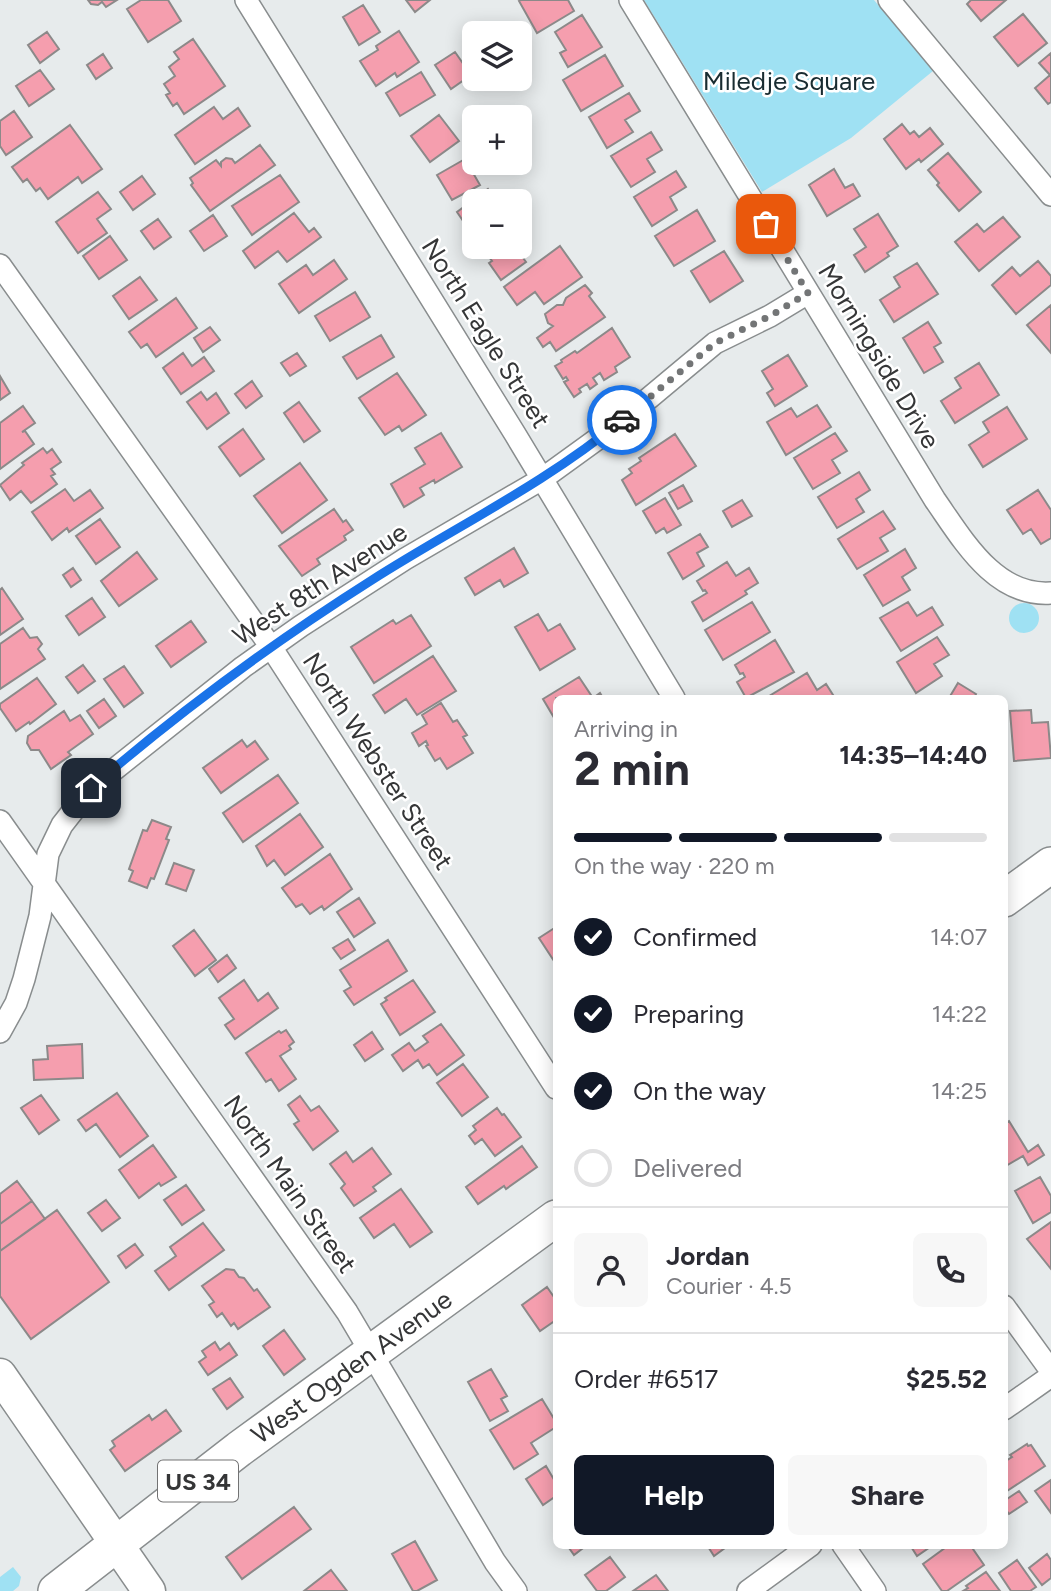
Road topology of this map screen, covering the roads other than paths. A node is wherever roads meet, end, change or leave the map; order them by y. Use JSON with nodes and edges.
{"nodes":[{"id":1,"x":246,"y":0,"type":"edge"},
{"id":2,"x":630,"y":0,"type":"edge"},
{"id":3,"x":889,"y":0,"type":"edge"},
{"id":4,"x":1051,"y":195,"type":"edge"},
{"id":5,"x":0,"y":265,"type":"edge"},
{"id":6,"x":808,"y":293,"type":"junction"},
{"id":7,"x":542,"y":479,"type":"junction"},
{"id":8,"x":1051,"y":593,"type":"edge"},
{"id":9,"x":271,"y":647,"type":"junction"},
{"id":10,"x":672,"y":695,"type":"edge"},
{"id":11,"x":0,"y":821,"type":"edge"},
{"id":12,"x":1051,"y":865,"type":"edge"},
{"id":13,"x":44,"y":883,"type":"junction"},
{"id":14,"x":1008,"y":896,"type":"edge"},
{"id":15,"x":0,"y":1032,"type":"edge"},
{"id":16,"x":553,"y":1083,"type":"edge"},
{"id":17,"x":553,"y":1220,"type":"edge"},
{"id":18,"x":1008,"y":1312,"type":"edge"},
{"id":19,"x":372,"y":1352,"type":"junction"},
{"id":20,"x":1051,"y":1373,"type":"edge"},
{"id":21,"x":0,"y":1375,"type":"edge"},
{"id":22,"x":1008,"y":1406,"type":"edge"},
{"id":23,"x":116,"y":1544,"type":"junction"},
{"id":24,"x":806,"y":1549,"type":"edge"},
{"id":25,"x":846,"y":1549,"type":"edge"},
{"id":26,"x":56,"y":1591,"type":"edge"},
{"id":27,"x":149,"y":1591,"type":"edge"},
{"id":28,"x":516,"y":1591,"type":"edge"},
{"id":29,"x":748,"y":1591,"type":"edge"},
{"id":30,"x":875,"y":1591,"type":"edge"}],
"edges":[{"from":1,"to":7,"type":"street","name":"North Eagle Street"},
{"from":2,"to":6,"type":"street","name":"Morningside Drive"},
{"from":3,"to":4,"type":"street"},
{"from":5,"to":9,"type":"street","name":"North Webster Street"},
{"from":6,"to":7,"type":"street","name":"West 8th Avenue"},
{"from":6,"to":8,"type":"street","name":"Morningside Drive"},
{"from":7,"to":9,"type":"street","name":"West 8th Avenue"},
{"from":7,"to":10,"type":"street","name":"North Eagle Street"},
{"from":9,"to":13,"type":"street","name":"West 8th Avenue"},
{"from":9,"to":16,"type":"street","name":"North Webster Street"},
{"from":11,"to":13,"type":"street","name":"North Main Street"},
{"from":12,"to":14,"type":"main road"},
{"from":13,"to":15,"type":"street","name":"West 8th Avenue"},
{"from":13,"to":19,"type":"street","name":"North Main Street"},
{"from":17,"to":19,"type":"main road","name":"West Ogden Avenue","number":"US 34"},
{"from":18,"to":20,"type":"street"},
{"from":19,"to":23,"type":"main road","name":"West Ogden Avenue","number":"US 34"},
{"from":19,"to":28,"type":"street","name":"North Main Street"},
{"from":20,"to":22,"type":"street"},
{"from":21,"to":23,"type":"main road"},
{"from":23,"to":26,"type":"main road","number":"US 34"},
{"from":23,"to":27,"type":"main road"},
{"from":24,"to":29,"type":"street"},
{"from":25,"to":30,"type":"street"}]}
